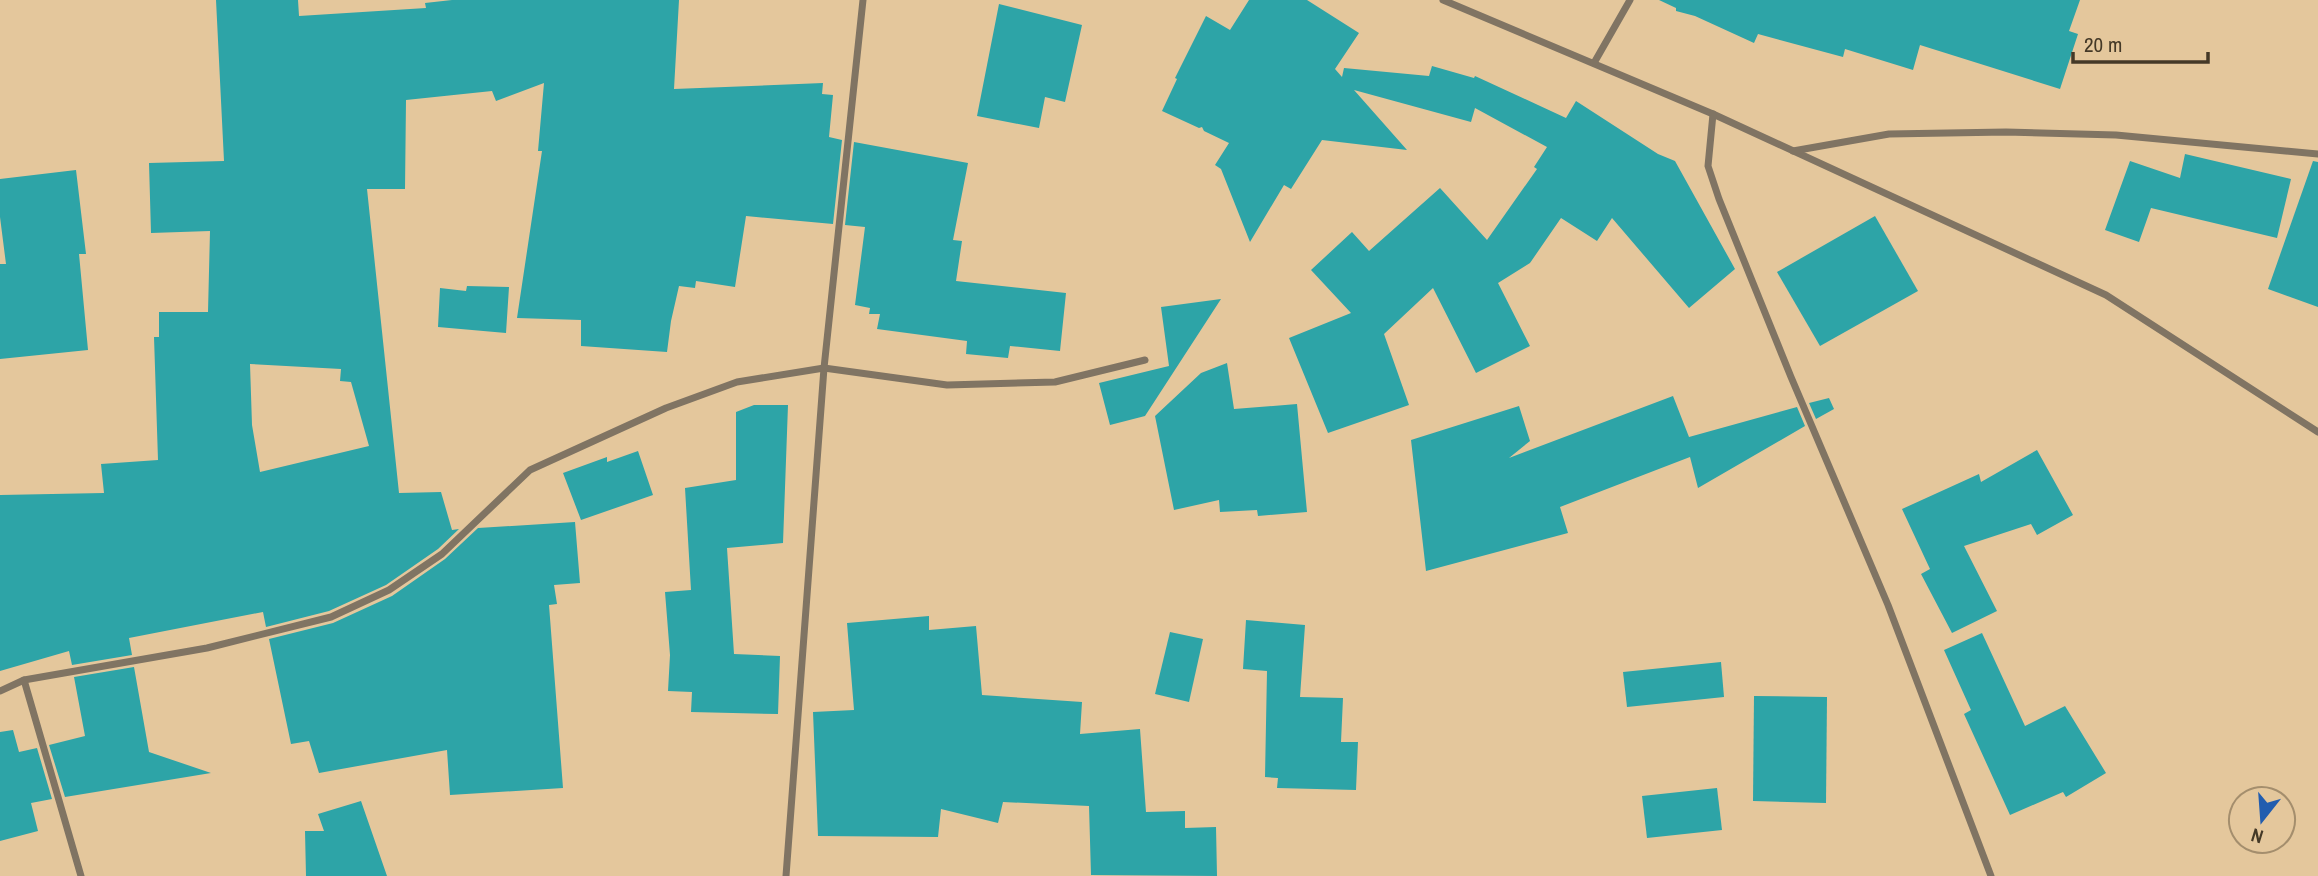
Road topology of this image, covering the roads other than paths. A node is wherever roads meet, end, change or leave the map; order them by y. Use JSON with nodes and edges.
{"nodes":[{"id":1,"x":863,"y":0,"type":"edge"},
{"id":2,"x":1443,"y":0,"type":"edge"},
{"id":3,"x":1630,"y":0,"type":"edge"},
{"id":4,"x":1594,"y":62,"type":"junction"},
{"id":5,"x":1713,"y":114,"type":"junction"},
{"id":6,"x":1792,"y":151,"type":"junction"},
{"id":7,"x":2318,"y":154,"type":"edge"},
{"id":8,"x":1145,"y":360,"type":"dead end"},
{"id":9,"x":824,"y":368,"type":"junction"},
{"id":10,"x":2318,"y":432,"type":"edge"},
{"id":11,"x":24,"y":680,"type":"junction"},
{"id":12,"x":0,"y":691,"type":"edge"},
{"id":13,"x":81,"y":876,"type":"edge"},
{"id":14,"x":786,"y":876,"type":"edge"},
{"id":15,"x":1991,"y":876,"type":"edge"}],
"edges":[{"from":1,"to":9,"type":"street"},
{"from":2,"to":4,"type":"street"},
{"from":3,"to":4,"type":"street"},
{"from":4,"to":5,"type":"street"},
{"from":5,"to":6,"type":"street"},
{"from":5,"to":15,"type":"street"},
{"from":6,"to":7,"type":"street"},
{"from":6,"to":10,"type":"street"},
{"from":8,"to":9,"type":"street"},
{"from":9,"to":11,"type":"street"},
{"from":9,"to":14,"type":"street"},
{"from":11,"to":12,"type":"street"},
{"from":11,"to":13,"type":"street"}]}
